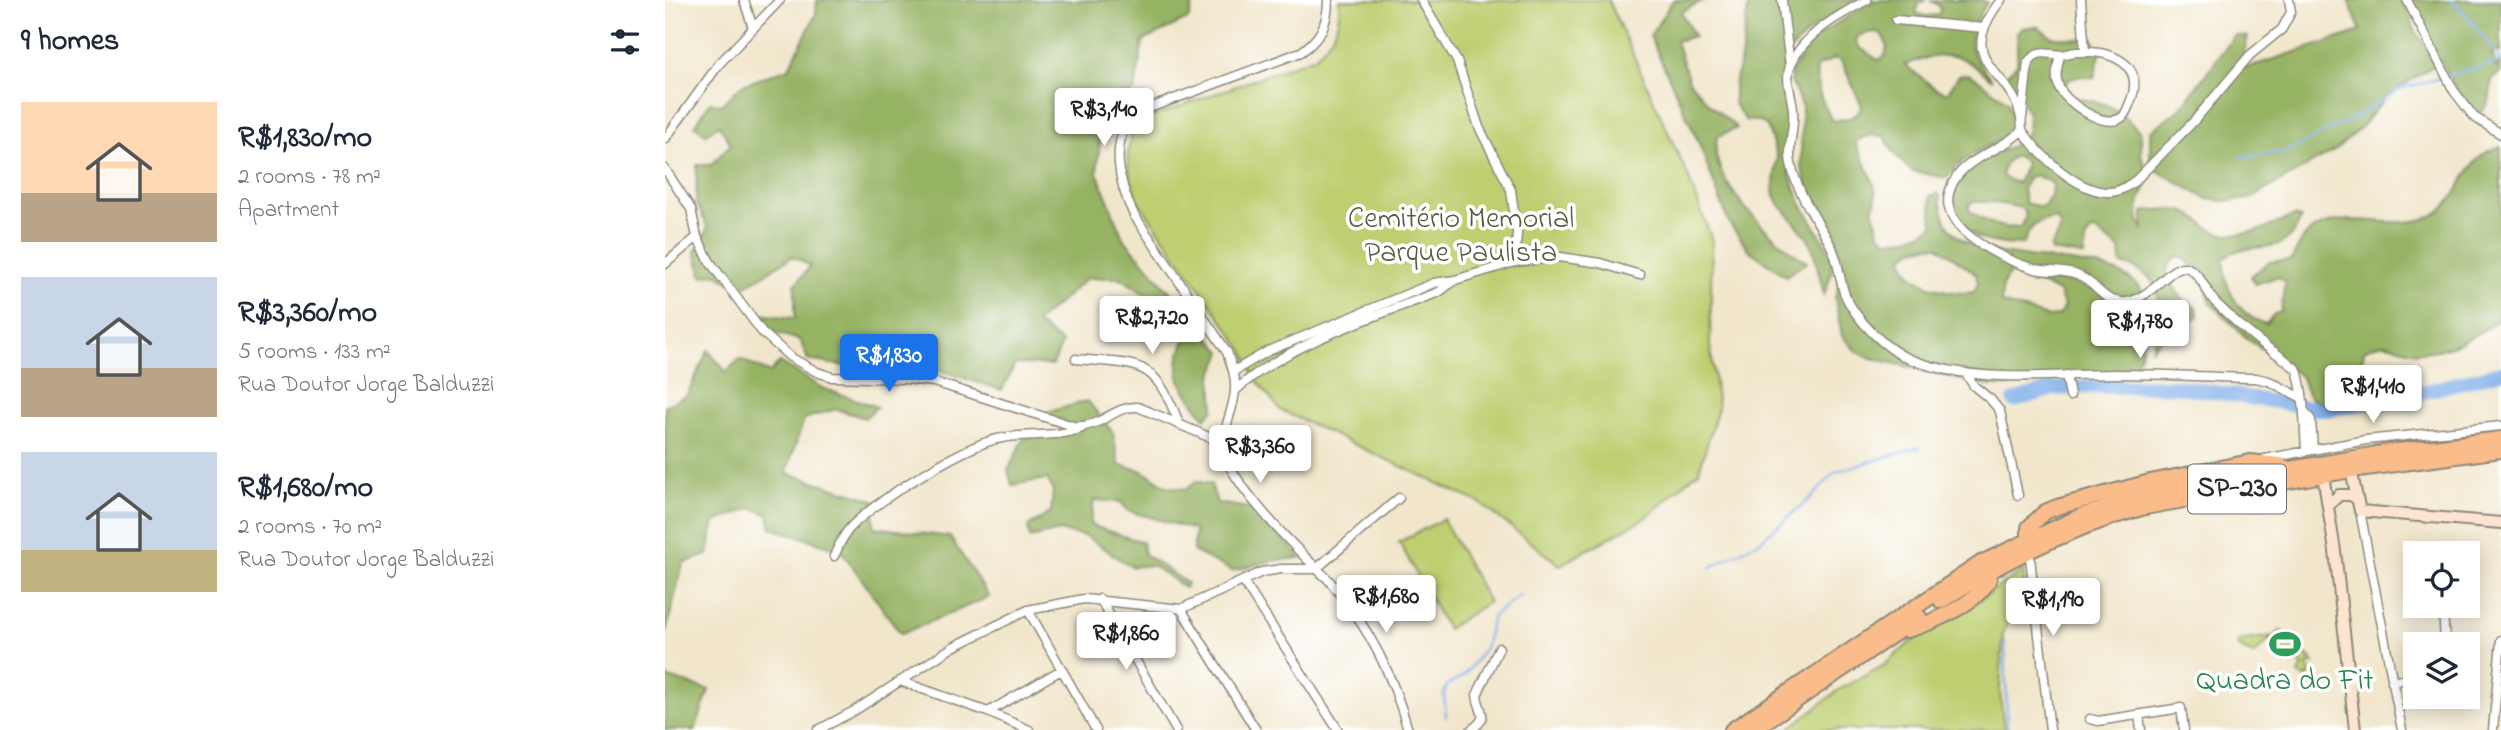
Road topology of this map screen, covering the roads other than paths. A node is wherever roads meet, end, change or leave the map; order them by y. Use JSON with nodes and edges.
{"nodes":[{"id":1,"x":744,"y":0,"type":"edge"},
{"id":2,"x":780,"y":0,"type":"edge"},
{"id":3,"x":1328,"y":0,"type":"edge"},
{"id":4,"x":1421,"y":0,"type":"edge"},
{"id":5,"x":1782,"y":0,"type":"edge"},
{"id":6,"x":1867,"y":0,"type":"edge"},
{"id":7,"x":2001,"y":0,"type":"edge"},
{"id":8,"x":2081,"y":0,"type":"edge"},
{"id":9,"x":2289,"y":0,"type":"edge"},
{"id":10,"x":2407,"y":0,"type":"edge"},
{"id":11,"x":1896,"y":20,"type":"dead end"},
{"id":12,"x":753,"y":28,"type":"junction"},
{"id":13,"x":1984,"y":28,"type":"junction"},
{"id":14,"x":2085,"y":52,"type":"junction"},
{"id":15,"x":2060,"y":55,"type":"junction"},
{"id":16,"x":1790,"y":66,"type":"junction"},
{"id":17,"x":2022,"y":126,"type":"junction"},
{"id":18,"x":2501,"y":134,"type":"edge"},
{"id":19,"x":665,"y":139,"type":"edge"},
{"id":20,"x":665,"y":169,"type":"edge"},
{"id":21,"x":697,"y":237,"type":"junction"},
{"id":22,"x":665,"y":251,"type":"edge"},
{"id":23,"x":679,"y":253,"type":"junction"},
{"id":24,"x":1515,"y":262,"type":"junction"},
{"id":25,"x":665,"y":264,"type":"edge"},
{"id":26,"x":1640,"y":275,"type":"dead end"},
{"id":27,"x":1455,"y":280,"type":"junction"},
{"id":28,"x":1076,"y":359,"type":"dead end"},
{"id":29,"x":1234,"y":370,"type":"junction"},
{"id":30,"x":1966,"y":374,"type":"junction"},
{"id":31,"x":2067,"y":379,"type":"junction"},
{"id":32,"x":1236,"y":390,"type":"junction"},
{"id":33,"x":2070,"y":396,"type":"dead end"},
{"id":34,"x":2304,"y":404,"type":"junction"},
{"id":35,"x":1179,"y":423,"type":"junction"},
{"id":36,"x":2501,"y":426,"type":"edge"},
{"id":37,"x":1083,"y":427,"type":"junction"},
{"id":38,"x":2501,"y":439,"type":"edge"},
{"id":39,"x":1223,"y":443,"type":"junction"},
{"id":40,"x":2501,"y":450,"type":"edge"},
{"id":41,"x":2310,"y":451,"type":"junction"},
{"id":42,"x":2250,"y":462,"type":"junction"},
{"id":43,"x":2299,"y":467,"type":"junction"},
{"id":44,"x":2351,"y":470,"type":"junction"},
{"id":45,"x":2323,"y":475,"type":"junction"},
{"id":46,"x":2018,"y":495,"type":"dead end"},
{"id":47,"x":1399,"y":498,"type":"dead end"},
{"id":48,"x":2357,"y":499,"type":"junction"},
{"id":49,"x":2328,"y":506,"type":"junction"},
{"id":50,"x":2360,"y":511,"type":"junction"},
{"id":51,"x":2501,"y":523,"type":"edge"},
{"id":52,"x":2024,"y":545,"type":"junction"},
{"id":53,"x":834,"y":556,"type":"dead end"},
{"id":54,"x":1983,"y":568,"type":"junction"},
{"id":55,"x":1316,"y":569,"type":"junction"},
{"id":56,"x":1243,"y":581,"type":"junction"},
{"id":57,"x":1100,"y":600,"type":"junction"},
{"id":58,"x":1181,"y":609,"type":"junction"},
{"id":59,"x":1028,"y":610,"type":"junction"},
{"id":60,"x":2501,"y":640,"type":"edge"},
{"id":61,"x":1499,"y":648,"type":"dead end"},
{"id":62,"x":1061,"y":670,"type":"junction"},
{"id":63,"x":2403,"y":680,"type":"edge"},
{"id":64,"x":900,"y":681,"type":"junction"},
{"id":65,"x":2392,"y":682,"type":"junction"},
{"id":66,"x":988,"y":712,"type":"junction"},
{"id":67,"x":2139,"y":715,"type":"junction"},
{"id":68,"x":2096,"y":723,"type":"edge"},
{"id":69,"x":2051,"y":725,"type":"edge"},
{"id":70,"x":1023,"y":729,"type":"edge"},
{"id":71,"x":818,"y":730,"type":"edge"},
{"id":72,"x":1096,"y":730,"type":"edge"},
{"id":73,"x":1176,"y":730,"type":"edge"},
{"id":74,"x":1256,"y":730,"type":"edge"},
{"id":75,"x":1338,"y":730,"type":"edge"},
{"id":76,"x":1408,"y":730,"type":"edge"},
{"id":77,"x":1471,"y":730,"type":"edge"},
{"id":78,"x":1732,"y":730,"type":"edge"},
{"id":79,"x":1753,"y":730,"type":"edge"},
{"id":80,"x":2141,"y":730,"type":"edge"},
{"id":81,"x":2184,"y":730,"type":"edge"},
{"id":82,"x":2355,"y":730,"type":"edge"},
{"id":83,"x":2402,"y":730,"type":"edge"},
{"id":84,"x":2493,"y":730,"type":"edge"}],
"edges":[{"from":1,"to":12,"type":"street"},
{"from":2,"to":12,"type":"street"},
{"from":3,"to":29,"type":"street"},
{"from":4,"to":24,"type":"street"},
{"from":5,"to":16,"type":"street"},
{"from":6,"to":16,"type":"street"},
{"from":7,"to":13,"type":"street"},
{"from":8,"to":14,"type":"street"},
{"from":9,"to":17,"type":"street"},
{"from":10,"to":18,"type":"street"},
{"from":11,"to":13,"type":"street"},
{"from":12,"to":19,"type":"street"},
{"from":13,"to":17,"type":"street"},
{"from":14,"to":15,"type":"street"},
{"from":14,"to":15,"type":"street"},
{"from":15,"to":17,"type":"street"},
{"from":16,"to":30,"type":"street"},
{"from":17,"to":34,"type":"street"},
{"from":20,"to":21,"type":"street"},
{"from":21,"to":23,"type":"street"},
{"from":21,"to":37,"type":"street"},
{"from":22,"to":23,"type":"street"},
{"from":23,"to":25,"type":"street"},
{"from":24,"to":26,"type":"street"},
{"from":24,"to":27,"type":"street"},
{"from":27,"to":29,"type":"street"},
{"from":27,"to":32,"type":"street"},
{"from":28,"to":35,"type":"street"},
{"from":29,"to":32,"type":"street"},
{"from":30,"to":31,"type":"street"},
{"from":30,"to":46,"type":"street"},
{"from":31,"to":33,"type":"street"},
{"from":31,"to":34,"type":"street"},
{"from":32,"to":39,"type":"street"},
{"from":34,"to":41,"type":"street"},
{"from":35,"to":37,"type":"street"},
{"from":35,"to":39,"type":"street"},
{"from":36,"to":41,"type":"street"},
{"from":37,"to":53,"type":"street"},
{"from":38,"to":43,"type":"highway","number":"SP-230"},
{"from":39,"to":55,"type":"street"},
{"from":40,"to":44,"type":"highway","number":"SP-230"},
{"from":41,"to":42,"type":"street"},
{"from":42,"to":43,"type":"highway"},
{"from":42,"to":52,"type":"highway"},
{"from":43,"to":52,"type":"highway","number":"SP-230"},
{"from":44,"to":45,"type":"highway","number":"SP-230"},
{"from":44,"to":48,"type":"street"},
{"from":45,"to":49,"type":"street"},
{"from":45,"to":52,"type":"highway","number":"SP-230"},
{"from":47,"to":55,"type":"street"},
{"from":48,"to":49,"type":"street"},
{"from":48,"to":50,"type":"street"},
{"from":49,"to":82,"type":"street"},
{"from":50,"to":51,"type":"street"},
{"from":50,"to":65,"type":"street"},
{"from":52,"to":54,"type":"highway","number":"SP-230"},
{"from":52,"to":69,"type":"street"},
{"from":54,"to":78,"type":"highway"},
{"from":54,"to":79,"type":"highway","number":"SP-230"},
{"from":55,"to":56,"type":"street"},
{"from":55,"to":76,"type":"street"},
{"from":56,"to":58,"type":"street"},
{"from":56,"to":75,"type":"street"},
{"from":57,"to":58,"type":"street"},
{"from":57,"to":59,"type":"street"},
{"from":57,"to":73,"type":"street"},
{"from":58,"to":74,"type":"street"},
{"from":59,"to":62,"type":"street"},
{"from":59,"to":64,"type":"street"},
{"from":60,"to":84,"type":"street"},
{"from":61,"to":77,"type":"street"},
{"from":62,"to":66,"type":"street"},
{"from":62,"to":72,"type":"street"},
{"from":63,"to":65,"type":"street"},
{"from":64,"to":66,"type":"street"},
{"from":64,"to":71,"type":"street"},
{"from":65,"to":83,"type":"street"},
{"from":66,"to":70,"type":"street"},
{"from":67,"to":68,"type":"street"},
{"from":67,"to":80,"type":"street"},
{"from":67,"to":81,"type":"street"}]}
